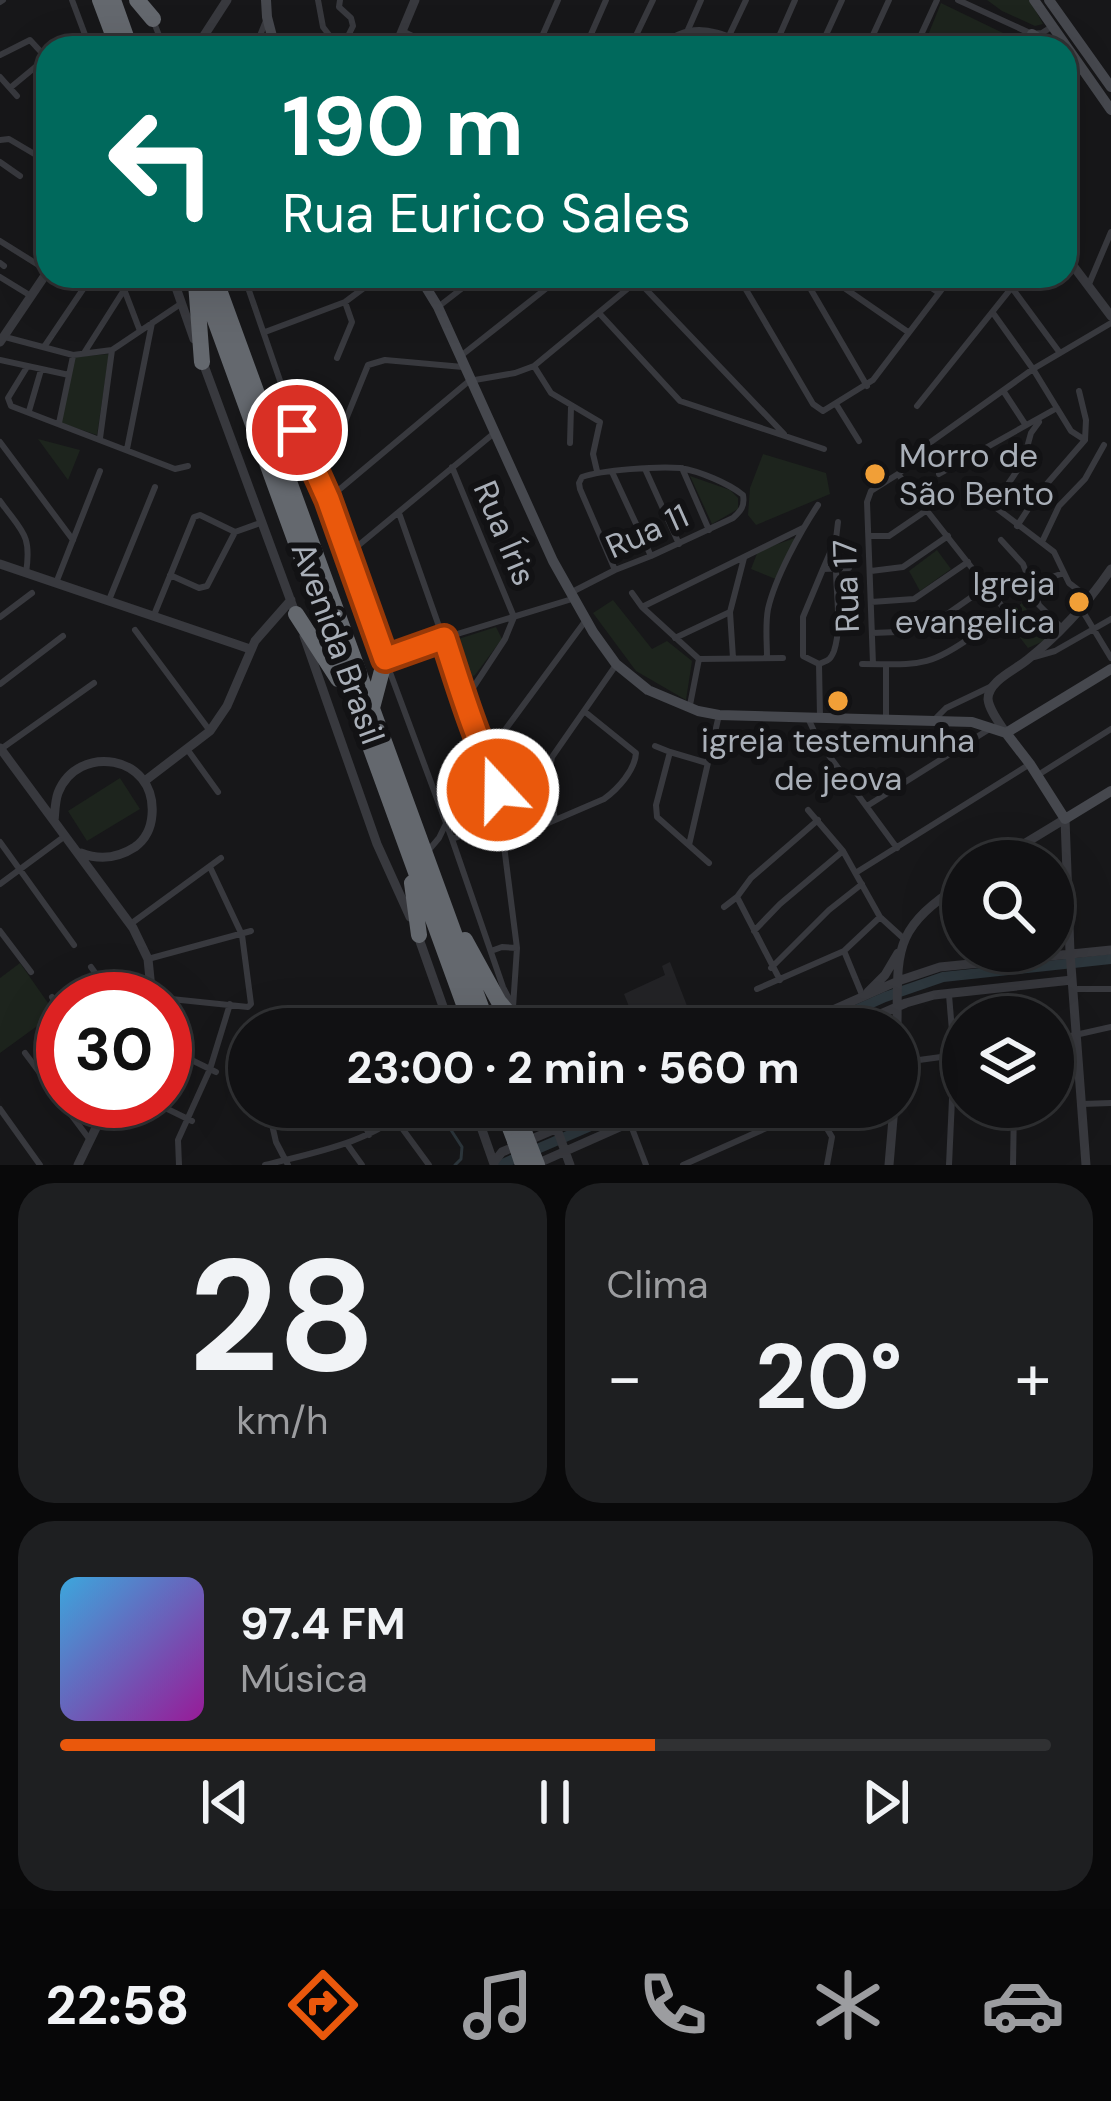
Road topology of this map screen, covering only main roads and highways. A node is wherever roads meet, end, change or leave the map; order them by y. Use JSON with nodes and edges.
{"nodes":[{"id":1,"x":100,"y":0,"type":"edge"},
{"id":2,"x":113,"y":0,"type":"edge"},
{"id":3,"x":141,"y":0,"type":"edge"},
{"id":4,"x":1034,"y":0,"type":"edge"},
{"id":5,"x":1049,"y":0,"type":"edge"},
{"id":6,"x":266,"y":6,"type":"edge"},
{"id":7,"x":153,"y":19,"type":"road end"},
{"id":8,"x":1057,"y":22,"type":"junction"},
{"id":9,"x":1032,"y":34,"type":"road end"},
{"id":10,"x":114,"y":36,"type":"edge"},
{"id":11,"x":126,"y":36,"type":"edge"},
{"id":12,"x":271,"y":36,"type":"edge"},
{"id":13,"x":1035,"y":36,"type":"edge"},
{"id":14,"x":1065,"y":36,"type":"edge"},
{"id":15,"x":1069,"y":36,"type":"edge"},
{"id":16,"x":1077,"y":46,"type":"edge"},
{"id":17,"x":1077,"y":56,"type":"edge"},
{"id":18,"x":1077,"y":69,"type":"edge"},
{"id":19,"x":1093,"y":84,"type":"junction"},
{"id":20,"x":1111,"y":87,"type":"edge"},
{"id":21,"x":1111,"y":110,"type":"edge"},
{"id":22,"x":199,"y":288,"type":"edge"},
{"id":23,"x":203,"y":288,"type":"edge"},
{"id":24,"x":218,"y":288,"type":"edge"},
{"id":25,"x":426,"y":288,"type":"edge"},
{"id":26,"x":202,"y":362,"type":"road end"},
{"id":27,"x":293,"y":607,"type":"road end"},
{"id":28,"x":385,"y":659,"type":"road end"},
{"id":29,"x":1111,"y":669,"type":"edge"},
{"id":30,"x":366,"y":714,"type":"junction"},
{"id":31,"x":999,"y":730,"type":"junction"},
{"id":32,"x":1111,"y":791,"type":"edge"},
{"id":33,"x":400,"y":830,"type":"junction"},
{"id":34,"x":444,"y":910,"type":"junction"},
{"id":35,"x":418,"y":935,"type":"road end"},
{"id":36,"x":465,"y":1008,"type":"edge"},
{"id":37,"x":481,"y":1008,"type":"edge"},
{"id":38,"x":506,"y":1008,"type":"edge"},
{"id":39,"x":514,"y":1128,"type":"edge"},
{"id":40,"x":519,"y":1128,"type":"edge"},
{"id":41,"x":521,"y":1139,"type":"junction"},
{"id":42,"x":523,"y":1165,"type":"edge"},
{"id":43,"x":535,"y":1165,"type":"edge"}],
"edges":[{"from":1,"to":10,"type":"highway"},
{"from":2,"to":11,"type":"highway"},
{"from":3,"to":7,"type":"highway"},
{"from":4,"to":8,"type":"main road"},
{"from":5,"to":8,"type":"main road"},
{"from":6,"to":12,"type":"main road"},
{"from":8,"to":14,"type":"main road"},
{"from":8,"to":15,"type":"main road"},
{"from":9,"to":13,"type":"main road"},
{"from":16,"to":20,"type":"main road"},
{"from":17,"to":19,"type":"main road"},
{"from":18,"to":19,"type":"main road"},
{"from":19,"to":21,"type":"main road"},
{"from":22,"to":26,"type":"highway"},
{"from":23,"to":30,"type":"highway","name":"Avenida Brasil"},
{"from":24,"to":30,"type":"highway","name":"Avenida Brasil"},
{"from":25,"to":31,"type":"main road"},
{"from":27,"to":30,"type":"highway"},
{"from":28,"to":30,"type":"highway"},
{"from":29,"to":31,"type":"main road"},
{"from":30,"to":33,"type":"highway","name":"Avenida Brasil"},
{"from":30,"to":34,"type":"highway","name":"Avenida Brasil"},
{"from":31,"to":32,"type":"main road"},
{"from":33,"to":35,"type":"highway"},
{"from":33,"to":36,"type":"highway","name":"Avenida Brasil"},
{"from":34,"to":37,"type":"highway","name":"Avenida Brasil"},
{"from":34,"to":38,"type":"highway"},
{"from":39,"to":41,"type":"highway"},
{"from":40,"to":41,"type":"highway"},
{"from":41,"to":42,"type":"highway","bridge":true},
{"from":41,"to":43,"type":"highway","bridge":true}]}
